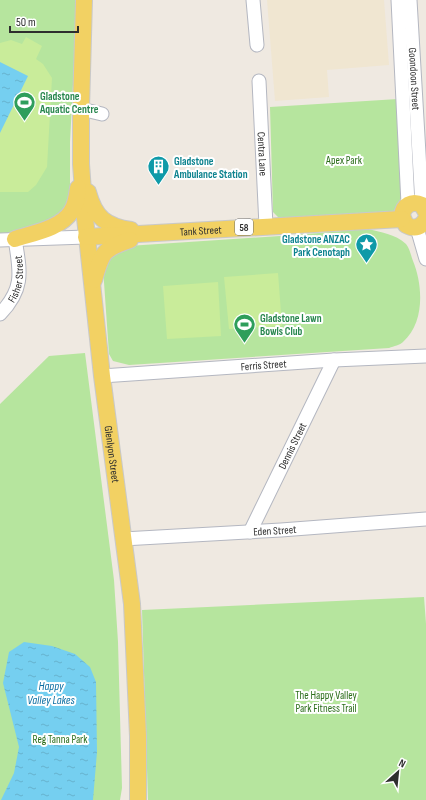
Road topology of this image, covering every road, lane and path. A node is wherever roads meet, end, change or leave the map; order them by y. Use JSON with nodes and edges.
{"nodes":[{"id":1,"x":84,"y":0,"type":"edge"},
{"id":2,"x":253,"y":0,"type":"edge"},
{"id":3,"x":398,"y":0,"type":"edge"},
{"id":4,"x":410,"y":0,"type":"edge"},
{"id":5,"x":257,"y":44,"type":"dead end"},
{"id":6,"x":258,"y":81,"type":"dead end"},
{"id":7,"x":81,"y":109,"type":"junction"},
{"id":8,"x":102,"y":114,"type":"dead end"},
{"id":9,"x":81,"y":164,"type":"junction"},
{"id":10,"x":420,"y":214,"type":"edge"},
{"id":11,"x":266,"y":226,"type":"junction"},
{"id":12,"x":153,"y":233,"type":"junction"},
{"id":13,"x":86,"y":237,"type":"junction"},
{"id":14,"x":7,"y":239,"type":"edge"},
{"id":15,"x":426,"y":259,"type":"edge"},
{"id":16,"x":92,"y":284,"type":"junction"},
{"id":17,"x":0,"y":314,"type":"edge"},
{"id":18,"x":426,"y":356,"type":"edge"},
{"id":19,"x":334,"y":360,"type":"junction"},
{"id":20,"x":102,"y":376,"type":"junction"},
{"id":21,"x":426,"y":519,"type":"edge"},
{"id":22,"x":250,"y":532,"type":"junction"},
{"id":23,"x":123,"y":539,"type":"junction"},
{"id":24,"x":138,"y":800,"type":"edge"}],
"edges":[{"from":1,"to":7,"type":"main road","name":"Glenlyon Street"},
{"from":2,"to":5,"type":"street"},
{"from":3,"to":10,"type":"street","name":"Goondoon Street"},
{"from":4,"to":10,"type":"street","name":"Goondoon Street"},
{"from":6,"to":11,"type":"street","name":"Centra Lane"},
{"from":7,"to":8,"type":"street"},
{"from":7,"to":9,"type":"main road","name":"Glenlyon Street"},
{"from":9,"to":12,"type":"main road"},
{"from":9,"to":13,"type":"main road","name":"Glenlyon Street"},
{"from":9,"to":14,"type":"main road"},
{"from":10,"to":11,"type":"main road","name":"Tank Street","number":"58"},
{"from":10,"to":15,"type":"street","name":"Goondoon Street"},
{"from":11,"to":12,"type":"main road","name":"Tank Street","number":"58"},
{"from":12,"to":13,"type":"main road","name":"Tank Street","number":"58"},
{"from":12,"to":16,"type":"main road"},
{"from":13,"to":14,"type":"street","name":"Tank Street"},
{"from":13,"to":16,"type":"main road","name":"Glenlyon Street"},
{"from":14,"to":17,"type":"street","name":"Fisher Street"},
{"from":16,"to":20,"type":"main road","name":"Glenlyon Street"},
{"from":18,"to":19,"type":"street","name":"Ferris Street"},
{"from":19,"to":20,"type":"street","name":"Ferris Street"},
{"from":19,"to":22,"type":"street","name":"Dennis Street"},
{"from":20,"to":23,"type":"main road","name":"Glenlyon Street"},
{"from":21,"to":22,"type":"street","name":"Eden Street"},
{"from":22,"to":23,"type":"street","name":"Eden Street"},
{"from":23,"to":24,"type":"main road","name":"Glenlyon Street"}]}
